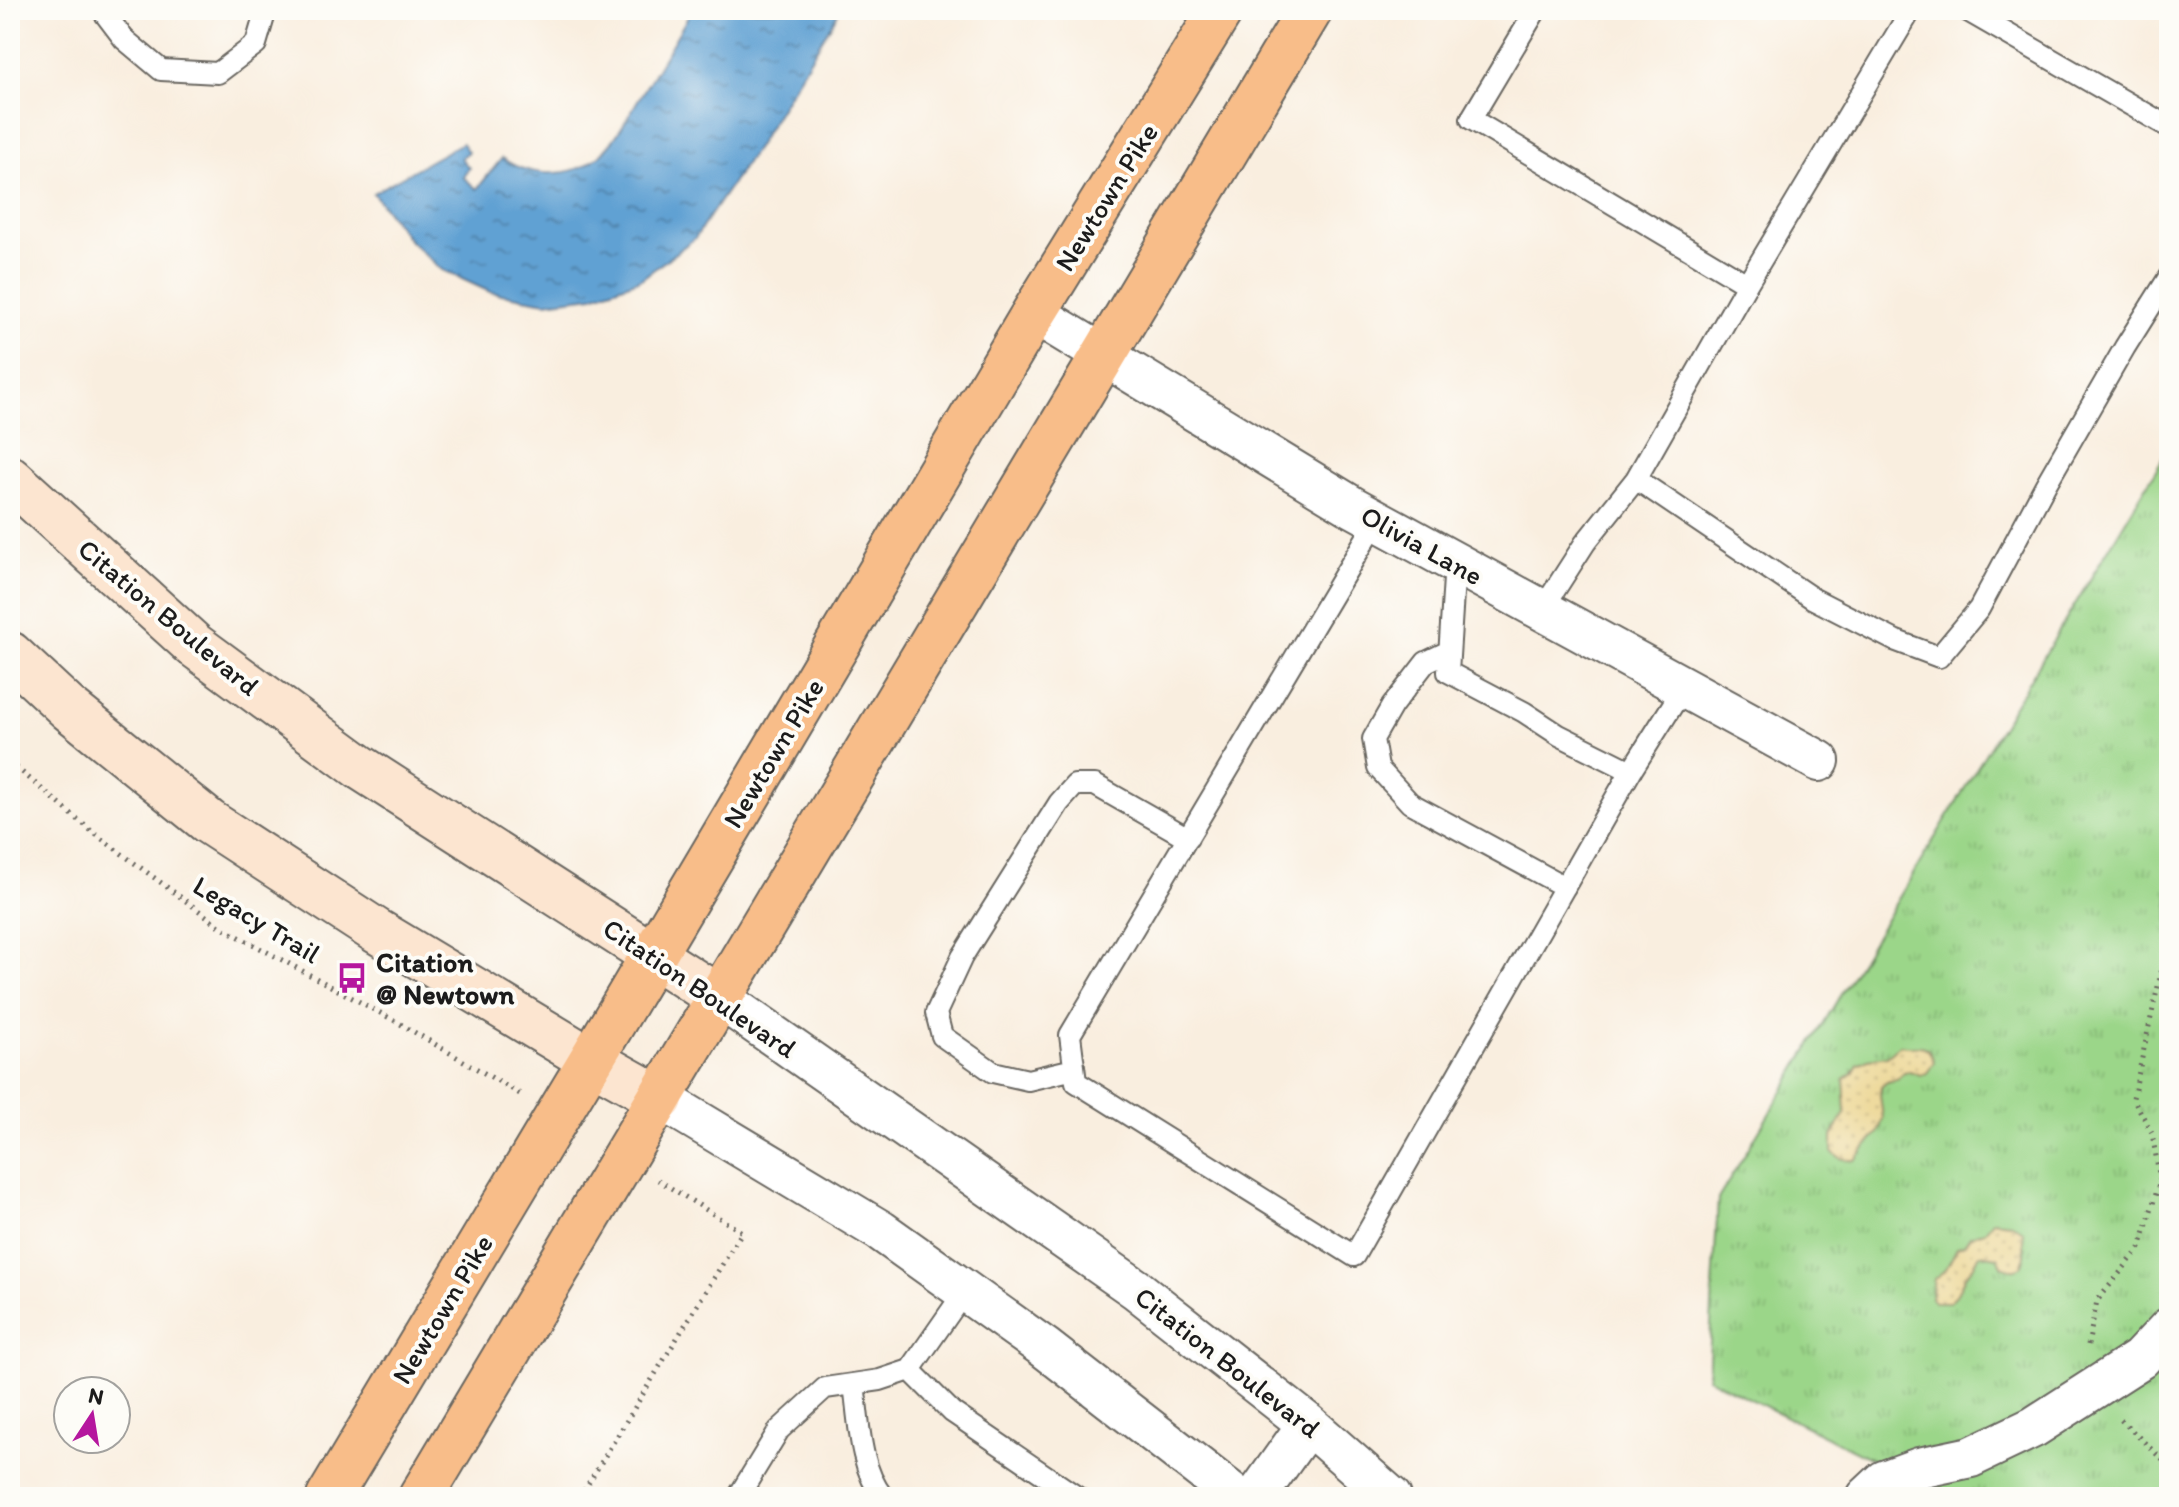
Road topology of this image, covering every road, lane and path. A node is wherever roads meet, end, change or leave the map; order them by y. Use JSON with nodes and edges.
{"nodes":[{"id":1,"x":102,"y":10,"type":"edge"},
{"id":2,"x":266,"y":10,"type":"edge"},
{"id":3,"x":1221,"y":10,"type":"edge"},
{"id":4,"x":1310,"y":10,"type":"edge"},
{"id":5,"x":1536,"y":10,"type":"edge"},
{"id":6,"x":1911,"y":10,"type":"edge"},
{"id":7,"x":1966,"y":10,"type":"edge"},
{"id":8,"x":2169,"y":127,"type":"edge"},
{"id":9,"x":2169,"y":277,"type":"edge"},
{"id":10,"x":1747,"y":284,"type":"junction"},
{"id":11,"x":1034,"y":313,"type":"junction"},
{"id":12,"x":1104,"y":354,"type":"junction"},
{"id":13,"x":10,"y":478,"type":"edge"},
{"id":14,"x":1636,"y":479,"type":"junction"},
{"id":15,"x":1377,"y":520,"type":"junction"},
{"id":16,"x":1455,"y":562,"type":"junction"},
{"id":17,"x":1542,"y":610,"type":"junction"},
{"id":18,"x":1449,"y":651,"type":"junction"},
{"id":19,"x":10,"y":654,"type":"edge"},
{"id":20,"x":1684,"y":687,"type":"junction"},
{"id":21,"x":1819,"y":761,"type":"dead end"},
{"id":22,"x":10,"y":762,"type":"edge"},
{"id":23,"x":1631,"y":771,"type":"junction"},
{"id":24,"x":1188,"y":838,"type":"junction"},
{"id":25,"x":1565,"y":887,"type":"junction"},
{"id":26,"x":2169,"y":937,"type":"edge"},
{"id":27,"x":653,"y":955,"type":"junction"},
{"id":28,"x":721,"y":999,"type":"junction"},
{"id":29,"x":591,"y":1060,"type":"junction"},
{"id":30,"x":1074,"y":1069,"type":"junction"},
{"id":31,"x":503,"y":1083,"type":"dead end"},
{"id":32,"x":661,"y":1099,"type":"junction"},
{"id":33,"x":662,"y":1182,"type":"dead end"},
{"id":34,"x":965,"y":1291,"type":"junction"},
{"id":35,"x":2169,"y":1328,"type":"edge"},
{"id":36,"x":910,"y":1370,"type":"junction"},
{"id":37,"x":854,"y":1384,"type":"junction"},
{"id":38,"x":2099,"y":1385,"type":"junction"},
{"id":39,"x":1308,"y":1424,"type":"junction"},
{"id":40,"x":2169,"y":1466,"type":"edge"},
{"id":41,"x":329,"y":1497,"type":"edge"},
{"id":42,"x":421,"y":1497,"type":"edge"},
{"id":43,"x":580,"y":1497,"type":"edge"},
{"id":44,"x":738,"y":1497,"type":"edge"},
{"id":45,"x":883,"y":1497,"type":"edge"},
{"id":46,"x":1077,"y":1497,"type":"edge"},
{"id":47,"x":1237,"y":1497,"type":"edge"},
{"id":48,"x":1256,"y":1497,"type":"edge"},
{"id":49,"x":1391,"y":1497,"type":"edge"},
{"id":50,"x":1867,"y":1497,"type":"edge"}],
"edges":[{"from":1,"to":2,"type":"lane"},
{"from":3,"to":11,"type":"highway","name":"Newtown Pike"},
{"from":4,"to":12,"type":"highway"},
{"from":5,"to":10,"type":"lane"},
{"from":6,"to":10,"type":"lane"},
{"from":7,"to":8,"type":"lane"},
{"from":9,"to":14,"type":"lane"},
{"from":10,"to":14,"type":"lane"},
{"from":11,"to":12,"type":"street","name":"Olivia Lane"},
{"from":11,"to":27,"type":"highway","name":"Newtown Pike"},
{"from":12,"to":15,"type":"street","name":"Olivia Lane"},
{"from":12,"to":28,"type":"highway"},
{"from":13,"to":27,"type":"main road","name":"Citation Boulevard"},
{"from":14,"to":17,"type":"lane"},
{"from":15,"to":16,"type":"street","name":"Olivia Lane"},
{"from":15,"to":24,"type":"lane"},
{"from":16,"to":17,"type":"street","name":"Olivia Lane"},
{"from":16,"to":18,"type":"lane"},
{"from":17,"to":20,"type":"street","name":"Olivia Lane"},
{"from":18,"to":23,"type":"lane"},
{"from":18,"to":25,"type":"lane"},
{"from":19,"to":29,"type":"main road"},
{"from":20,"to":21,"type":"street","name":"Olivia Lane"},
{"from":20,"to":23,"type":"lane"},
{"from":22,"to":31,"type":"path","name":"Legacy Trail"},
{"from":23,"to":25,"type":"lane"},
{"from":24,"to":30,"type":"lane"},
{"from":24,"to":30,"type":"lane"},
{"from":25,"to":30,"type":"lane"},
{"from":26,"to":38,"type":"path"},
{"from":27,"to":28,"type":"main road","name":"Citation Boulevard"},
{"from":27,"to":29,"type":"highway","name":"Newtown Pike"},
{"from":28,"to":32,"type":"highway"},
{"from":28,"to":39,"type":"street","name":"Citation Boulevard"},
{"from":29,"to":32,"type":"main road"},
{"from":29,"to":41,"type":"highway","name":"Newtown Pike"},
{"from":32,"to":34,"type":"street"},
{"from":32,"to":42,"type":"highway"},
{"from":33,"to":43,"type":"path"},
{"from":34,"to":36,"type":"lane"},
{"from":34,"to":47,"type":"street"},
{"from":35,"to":38,"type":"street"},
{"from":36,"to":37,"type":"lane"},
{"from":36,"to":46,"type":"lane"},
{"from":37,"to":44,"type":"lane"},
{"from":37,"to":45,"type":"lane"},
{"from":38,"to":40,"type":"path"},
{"from":38,"to":50,"type":"street"},
{"from":39,"to":48,"type":"street"},
{"from":39,"to":49,"type":"street","name":"Citation Boulevard"}]}
